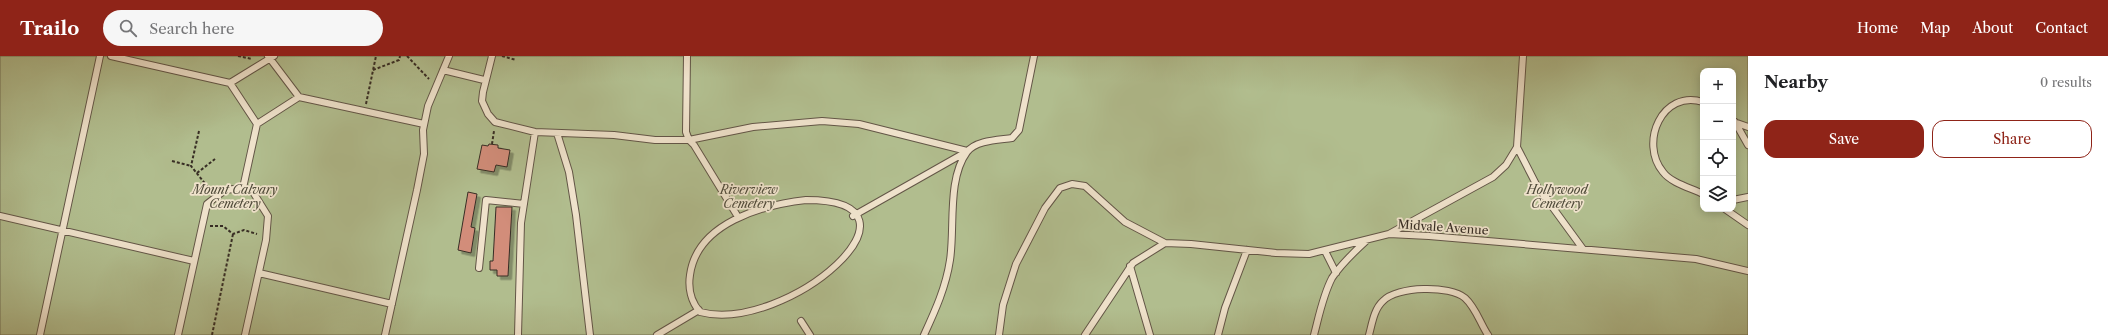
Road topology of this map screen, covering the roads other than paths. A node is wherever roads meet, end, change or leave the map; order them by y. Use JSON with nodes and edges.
{"nodes":[{"id":1,"x":100,"y":56,"type":"edge"},
{"id":2,"x":111,"y":56,"type":"edge"},
{"id":3,"x":449,"y":56,"type":"edge"},
{"id":4,"x":492,"y":56,"type":"edge"},
{"id":5,"x":687,"y":56,"type":"edge"},
{"id":6,"x":1034,"y":56,"type":"edge"},
{"id":7,"x":1523,"y":56,"type":"edge"},
{"id":8,"x":271,"y":57,"type":"edge"},
{"id":9,"x":443,"y":70,"type":"junction"},
{"id":10,"x":484,"y":80,"type":"junction"},
{"id":11,"x":230,"y":83,"type":"junction"},
{"id":12,"x":298,"y":97,"type":"junction"},
{"id":13,"x":1700,"y":102,"type":"edge"},
{"id":14,"x":1736,"y":122,"type":"edge"},
{"id":15,"x":257,"y":124,"type":"junction"},
{"id":16,"x":424,"y":124,"type":"junction"},
{"id":17,"x":1736,"y":124,"type":"edge"},
{"id":18,"x":1748,"y":127,"type":"edge"},
{"id":19,"x":535,"y":132,"type":"junction"},
{"id":20,"x":557,"y":133,"type":"junction"},
{"id":21,"x":689,"y":140,"type":"junction"},
{"id":22,"x":1748,"y":145,"type":"edge"},
{"id":23,"x":1517,"y":147,"type":"junction"},
{"id":24,"x":967,"y":152,"type":"junction"},
{"id":25,"x":243,"y":188,"type":"junction"},
{"id":26,"x":1700,"y":192,"type":"edge"},
{"id":27,"x":1748,"y":197,"type":"edge"},
{"id":28,"x":1736,"y":199,"type":"edge"},
{"id":29,"x":524,"y":204,"type":"junction"},
{"id":30,"x":1729,"y":212,"type":"edge"},
{"id":31,"x":0,"y":216,"type":"edge"},
{"id":32,"x":853,"y":216,"type":"junction"},
{"id":33,"x":738,"y":217,"type":"junction"},
{"id":34,"x":1748,"y":225,"type":"edge"},
{"id":35,"x":62,"y":230,"type":"junction"},
{"id":36,"x":1390,"y":234,"type":"junction"},
{"id":37,"x":1366,"y":240,"type":"junction"},
{"id":38,"x":1165,"y":243,"type":"junction"},
{"id":39,"x":1584,"y":249,"type":"junction"},
{"id":40,"x":858,"y":250,"type":"dead end"},
{"id":41,"x":1247,"y":250,"type":"junction"},
{"id":42,"x":1324,"y":251,"type":"junction"},
{"id":43,"x":194,"y":261,"type":"junction"},
{"id":44,"x":1130,"y":266,"type":"junction"},
{"id":45,"x":479,"y":268,"type":"dead end"},
{"id":46,"x":1748,"y":270,"type":"edge"},
{"id":47,"x":259,"y":273,"type":"junction"},
{"id":48,"x":1336,"y":273,"type":"junction"},
{"id":49,"x":392,"y":304,"type":"junction"},
{"id":50,"x":699,"y":310,"type":"junction"},
{"id":51,"x":807,"y":317,"type":"dead end"},
{"id":52,"x":708,"y":319,"type":"dead end"},
{"id":53,"x":1485,"y":334,"type":"edge"},
{"id":54,"x":40,"y":335,"type":"edge"},
{"id":55,"x":178,"y":335,"type":"edge"},
{"id":56,"x":245,"y":335,"type":"edge"},
{"id":57,"x":386,"y":335,"type":"edge"},
{"id":58,"x":518,"y":335,"type":"edge"},
{"id":59,"x":590,"y":335,"type":"edge"},
{"id":60,"x":657,"y":335,"type":"edge"},
{"id":61,"x":810,"y":335,"type":"edge"},
{"id":62,"x":924,"y":335,"type":"edge"},
{"id":63,"x":999,"y":335,"type":"edge"},
{"id":64,"x":1085,"y":335,"type":"edge"},
{"id":65,"x":1150,"y":335,"type":"edge"},
{"id":66,"x":1218,"y":335,"type":"edge"},
{"id":67,"x":1314,"y":335,"type":"edge"},
{"id":68,"x":1369,"y":335,"type":"edge"}],
"edges":[{"from":1,"to":35,"type":"lane"},
{"from":2,"to":11,"type":"lane"},
{"from":3,"to":9,"type":"lane"},
{"from":4,"to":10,"type":"lane"},
{"from":5,"to":21,"type":"lane"},
{"from":6,"to":24,"type":"lane"},
{"from":7,"to":23,"type":"lane"},
{"from":8,"to":11,"type":"lane"},
{"from":8,"to":12,"type":"lane"},
{"from":9,"to":10,"type":"lane"},
{"from":9,"to":16,"type":"lane"},
{"from":10,"to":19,"type":"lane"},
{"from":11,"to":15,"type":"lane"},
{"from":12,"to":15,"type":"lane"},
{"from":12,"to":16,"type":"lane"},
{"from":13,"to":26,"type":"lane"},
{"from":14,"to":18,"type":"lane"},
{"from":15,"to":25,"type":"lane"},
{"from":16,"to":49,"type":"lane"},
{"from":17,"to":22,"type":"lane"},
{"from":19,"to":20,"type":"lane"},
{"from":19,"to":29,"type":"lane"},
{"from":20,"to":21,"type":"lane"},
{"from":20,"to":59,"type":"lane"},
{"from":21,"to":24,"type":"lane"},
{"from":21,"to":33,"type":"lane"},
{"from":23,"to":36,"type":"lane"},
{"from":23,"to":39,"type":"lane"},
{"from":24,"to":32,"type":"lane"},
{"from":24,"to":62,"type":"lane"},
{"from":25,"to":43,"type":"lane"},
{"from":25,"to":47,"type":"lane"},
{"from":27,"to":28,"type":"lane"},
{"from":29,"to":45,"type":"lane"},
{"from":29,"to":58,"type":"lane"},
{"from":30,"to":34,"type":"lane"},
{"from":31,"to":35,"type":"lane"},
{"from":32,"to":33,"type":"lane"},
{"from":32,"to":40,"type":"lane"},
{"from":33,"to":50,"type":"lane"},
{"from":35,"to":43,"type":"lane"},
{"from":35,"to":54,"type":"lane"},
{"from":36,"to":37,"type":"lane","name":"Midvale Avenue"},
{"from":36,"to":39,"type":"lane","name":"Midvale Avenue"},
{"from":37,"to":42,"type":"lane","name":"Midvale Avenue"},
{"from":37,"to":48,"type":"lane"},
{"from":38,"to":41,"type":"lane","name":"Midvale Avenue"},
{"from":38,"to":44,"type":"lane"},
{"from":38,"to":63,"type":"lane"},
{"from":39,"to":46,"type":"lane","name":"Midvale Avenue"},
{"from":41,"to":42,"type":"lane","name":"Midvale Avenue"},
{"from":41,"to":66,"type":"lane"},
{"from":42,"to":48,"type":"lane"},
{"from":43,"to":55,"type":"lane"},
{"from":44,"to":64,"type":"lane"},
{"from":44,"to":65,"type":"lane"},
{"from":47,"to":49,"type":"lane"},
{"from":47,"to":56,"type":"lane"},
{"from":48,"to":67,"type":"lane"},
{"from":49,"to":57,"type":"lane"},
{"from":50,"to":52,"type":"lane"},
{"from":50,"to":60,"type":"lane"},
{"from":51,"to":61,"type":"lane"},
{"from":53,"to":68,"type":"lane"}]}
